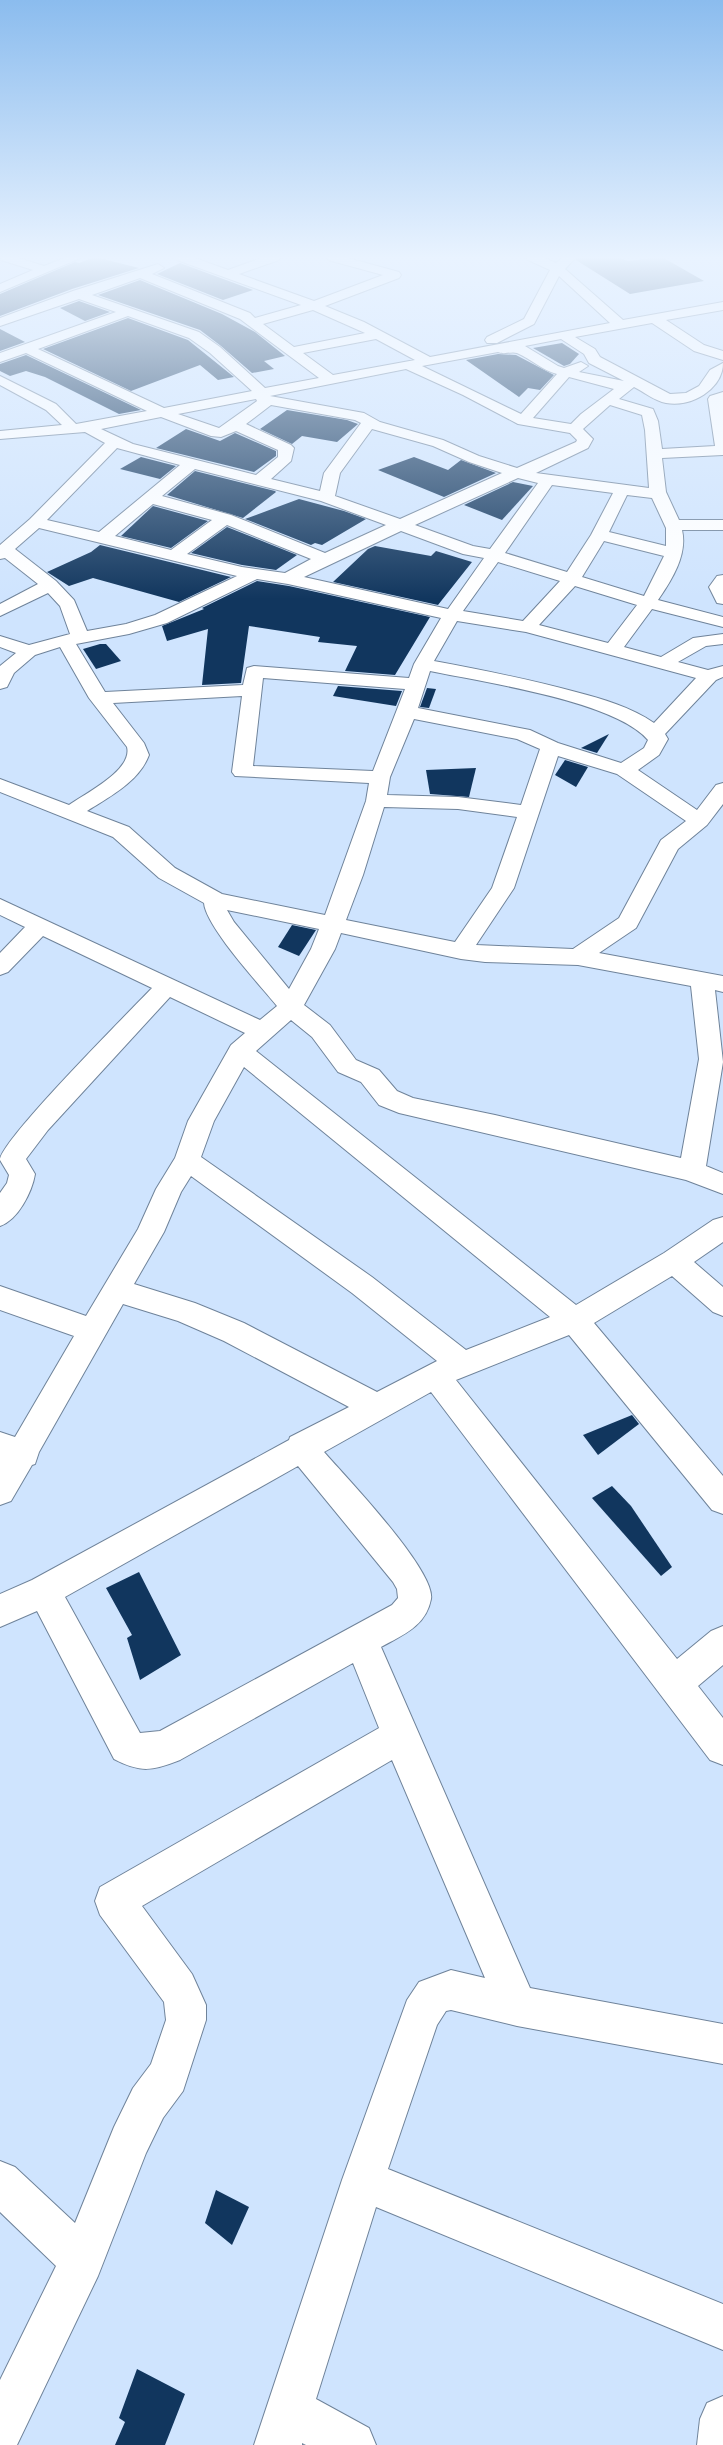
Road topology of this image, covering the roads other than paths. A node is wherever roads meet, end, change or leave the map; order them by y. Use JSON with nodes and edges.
{"nodes":[{"id":1,"x":74,"y":371,"type":"edge"},
{"id":2,"x":235,"y":371,"type":"edge"},
{"id":3,"x":318,"y":371,"type":"edge"},
{"id":4,"x":378,"y":371,"type":"edge"},
{"id":5,"x":422,"y":371,"type":"edge"},
{"id":6,"x":563,"y":371,"type":"edge"},
{"id":7,"x":611,"y":371,"type":"edge"},
{"id":8,"x":718,"y":371,"type":"edge"},
{"id":9,"x":566,"y":372,"type":"junction"},
{"id":10,"x":364,"y":374,"type":"junction"},
{"id":11,"x":0,"y":380,"type":"edge"},
{"id":12,"x":330,"y":380,"type":"junction"},
{"id":13,"x":630,"y":384,"type":"junction"},
{"id":14,"x":260,"y":396,"type":"junction"},
{"id":15,"x":723,"y":396,"type":"edge"},
{"id":16,"x":608,"y":400,"type":"junction"},
{"id":17,"x":163,"y":413,"type":"junction"},
{"id":18,"x":364,"y":419,"type":"junction"},
{"id":19,"x":523,"y":421,"type":"junction"},
{"id":20,"x":236,"y":425,"type":"junction"},
{"id":21,"x":88,"y":427,"type":"junction"},
{"id":22,"x":71,"y":429,"type":"junction"},
{"id":23,"x":575,"y":429,"type":"junction"},
{"id":24,"x":0,"y":435,"type":"edge"},
{"id":25,"x":114,"y":442,"type":"junction"},
{"id":26,"x":723,"y":446,"type":"edge"},
{"id":27,"x":723,"y":450,"type":"edge"},
{"id":28,"x":653,"y":454,"type":"junction"},
{"id":29,"x":192,"y":464,"type":"junction"},
{"id":30,"x":516,"y":473,"type":"junction"},
{"id":31,"x":548,"y":480,"type":"junction"},
{"id":32,"x":259,"y":481,"type":"junction"},
{"id":33,"x":622,"y":490,"type":"junction"},
{"id":34,"x":658,"y":494,"type":"junction"},
{"id":35,"x":150,"y":498,"type":"junction"},
{"id":36,"x":327,"y":498,"type":"junction"},
{"id":37,"x":226,"y":518,"type":"junction"},
{"id":38,"x":36,"y":522,"type":"junction"},
{"id":39,"x":674,"y":525,"type":"junction"},
{"id":40,"x":723,"y":525,"type":"edge"},
{"id":41,"x":401,"y":526,"type":"junction"},
{"id":42,"x":600,"y":535,"type":"junction"},
{"id":43,"x":104,"y":537,"type":"junction"},
{"id":44,"x":3,"y":552,"type":"edge"},
{"id":45,"x":175,"y":554,"type":"junction"},
{"id":46,"x":673,"y":554,"type":"junction"},
{"id":47,"x":494,"y":555,"type":"junction"},
{"id":48,"x":325,"y":559,"type":"junction"},
{"id":49,"x":254,"y":574,"type":"junction"},
{"id":50,"x":288,"y":579,"type":"junction"},
{"id":51,"x":571,"y":580,"type":"junction"},
{"id":52,"x":723,"y":580,"type":"edge"},
{"id":53,"x":50,"y":585,"type":"junction"},
{"id":54,"x":723,"y":599,"type":"edge"},
{"id":55,"x":648,"y":603,"type":"junction"},
{"id":56,"x":0,"y":611,"type":"edge"},
{"id":57,"x":452,"y":615,"type":"junction"},
{"id":58,"x":723,"y":622,"type":"edge"},
{"id":59,"x":527,"y":627,"type":"junction"},
{"id":60,"x":73,"y":639,"type":"junction"},
{"id":61,"x":723,"y":639,"type":"edge"},
{"id":62,"x":0,"y":641,"type":"edge"},
{"id":63,"x":613,"y":649,"type":"junction"},
{"id":64,"x":29,"y":651,"type":"junction"},
{"id":65,"x":665,"y":663,"type":"junction"},
{"id":66,"x":2,"y":674,"type":"edge"},
{"id":67,"x":420,"y":674,"type":"junction"},
{"id":68,"x":716,"y":674,"type":"edge"},
{"id":69,"x":252,"y":690,"type":"junction"},
{"id":70,"x":100,"y":698,"type":"junction"},
{"id":71,"x":407,"y":712,"type":"junction"},
{"id":72,"x":656,"y":732,"type":"junction"},
{"id":73,"x":551,"y":747,"type":"junction"},
{"id":74,"x":624,"y":770,"type":"junction"},
{"id":75,"x":380,"y":777,"type":"junction"},
{"id":76,"x":0,"y":785,"type":"edge"},
{"id":77,"x":723,"y":789,"type":"edge"},
{"id":78,"x":376,"y":801,"type":"junction"},
{"id":79,"x":72,"y":812,"type":"junction"},
{"id":80,"x":529,"y":812,"type":"junction"},
{"id":81,"x":700,"y":821,"type":"junction"},
{"id":82,"x":215,"y":900,"type":"junction"},
{"id":83,"x":0,"y":906,"type":"edge"},
{"id":84,"x":39,"y":926,"type":"junction"},
{"id":85,"x":332,"y":926,"type":"junction"},
{"id":86,"x":461,"y":951,"type":"junction"},
{"id":87,"x":578,"y":957,"type":"junction"},
{"id":88,"x":0,"y":967,"type":"edge"},
{"id":89,"x":713,"y":982,"type":"edge"},
{"id":90,"x":167,"y":986,"type":"junction"},
{"id":91,"x":291,"y":1007,"type":"junction"},
{"id":92,"x":262,"y":1031,"type":"junction"},
{"id":93,"x":240,"y":1051,"type":"junction"},
{"id":94,"x":6,"y":1157,"type":"edge"},
{"id":95,"x":187,"y":1160,"type":"junction"},
{"id":96,"x":692,"y":1171,"type":"junction"},
{"id":97,"x":723,"y":1184,"type":"edge"},
{"id":98,"x":0,"y":1215,"type":"edge"},
{"id":99,"x":723,"y":1228,"type":"edge"},
{"id":100,"x":674,"y":1261,"type":"junction"},
{"id":101,"x":118,"y":1291,"type":"junction"},
{"id":102,"x":0,"y":1298,"type":"edge"},
{"id":103,"x":723,"y":1304,"type":"edge"},
{"id":104,"x":574,"y":1320,"type":"junction"},
{"id":105,"x":93,"y":1331,"type":"junction"},
{"id":106,"x":449,"y":1369,"type":"junction"},
{"id":107,"x":377,"y":1407,"type":"junction"},
{"id":108,"x":301,"y":1447,"type":"junction"},
{"id":109,"x":12,"y":1450,"type":"edge"},
{"id":110,"x":0,"y":1491,"type":"edge"},
{"id":111,"x":723,"y":1500,"type":"edge"},
{"id":112,"x":44,"y":1591,"type":"junction"},
{"id":113,"x":0,"y":1611,"type":"edge"},
{"id":114,"x":361,"y":1640,"type":"junction"},
{"id":115,"x":723,"y":1642,"type":"edge"},
{"id":116,"x":674,"y":1684,"type":"junction"},
{"id":117,"x":400,"y":1736,"type":"junction"},
{"id":118,"x":723,"y":1747,"type":"edge"},
{"id":119,"x":517,"y":2006,"type":"junction"},
{"id":120,"x":723,"y":2044,"type":"edge"},
{"id":121,"x":363,"y":2180,"type":"junction"},
{"id":122,"x":0,"y":2182,"type":"edge"},
{"id":123,"x":82,"y":2260,"type":"junction"},
{"id":124,"x":723,"y":2327,"type":"edge"},
{"id":125,"x":723,"y":2419,"type":"edge"},
{"id":126,"x":284,"y":2428,"type":"edge"},
{"id":127,"x":0,"y":2430,"type":"edge"},
{"id":128,"x":352,"y":2445,"type":"edge"},
{"id":129,"x":721,"y":2445,"type":"edge"}],
"edges":[{"from":1,"to":17,"type":"street"},
{"from":2,"to":14,"type":"street"},
{"from":3,"to":12,"type":"street"},
{"from":4,"to":10,"type":"street"},
{"from":5,"to":19,"type":"street"},
{"from":6,"to":9,"type":"street"},
{"from":7,"to":13,"type":"street"},
{"from":8,"to":13,"type":"street"},
{"from":9,"to":13,"type":"street"},
{"from":9,"to":19,"type":"street"},
{"from":10,"to":12,"type":"street"},
{"from":10,"to":18,"type":"street"},
{"from":11,"to":22,"type":"street"},
{"from":12,"to":14,"type":"street"},
{"from":13,"to":16,"type":"street"},
{"from":14,"to":17,"type":"street"},
{"from":14,"to":18,"type":"street"},
{"from":14,"to":20,"type":"street"},
{"from":15,"to":26,"type":"street"},
{"from":16,"to":23,"type":"street"},
{"from":16,"to":28,"type":"street"},
{"from":17,"to":20,"type":"street"},
{"from":17,"to":21,"type":"street"},
{"from":18,"to":30,"type":"street"},
{"from":18,"to":36,"type":"street"},
{"from":19,"to":23,"type":"street"},
{"from":20,"to":32,"type":"street"},
{"from":21,"to":22,"type":"street"},
{"from":21,"to":25,"type":"street"},
{"from":22,"to":24,"type":"street"},
{"from":23,"to":30,"type":"street"},
{"from":25,"to":29,"type":"street"},
{"from":25,"to":38,"type":"street"},
{"from":27,"to":28,"type":"street"},
{"from":28,"to":34,"type":"street"},
{"from":29,"to":32,"type":"street"},
{"from":29,"to":35,"type":"street"},
{"from":30,"to":31,"type":"street"},
{"from":30,"to":41,"type":"street"},
{"from":31,"to":33,"type":"street"},
{"from":31,"to":47,"type":"street"},
{"from":32,"to":36,"type":"street"},
{"from":33,"to":34,"type":"street"},
{"from":33,"to":42,"type":"street"},
{"from":34,"to":39,"type":"street"},
{"from":35,"to":37,"type":"street"},
{"from":35,"to":43,"type":"street"},
{"from":36,"to":41,"type":"street"},
{"from":37,"to":45,"type":"street"},
{"from":37,"to":48,"type":"street"},
{"from":38,"to":43,"type":"street"},
{"from":38,"to":44,"type":"street"},
{"from":39,"to":40,"type":"street"},
{"from":39,"to":46,"type":"street"},
{"from":41,"to":47,"type":"street"},
{"from":41,"to":48,"type":"street"},
{"from":42,"to":46,"type":"street"},
{"from":42,"to":51,"type":"street"},
{"from":43,"to":45,"type":"street"},
{"from":44,"to":53,"type":"street"},
{"from":45,"to":49,"type":"street"},
{"from":46,"to":55,"type":"street"},
{"from":47,"to":51,"type":"street"},
{"from":47,"to":57,"type":"street"},
{"from":48,"to":50,"type":"street"},
{"from":49,"to":50,"type":"street"},
{"from":49,"to":60,"type":"street"},
{"from":50,"to":57,"type":"street"},
{"from":51,"to":55,"type":"street"},
{"from":51,"to":59,"type":"street"},
{"from":52,"to":54,"type":"street"},
{"from":53,"to":56,"type":"street"},
{"from":53,"to":60,"type":"street"},
{"from":55,"to":58,"type":"street"},
{"from":55,"to":63,"type":"street"},
{"from":57,"to":59,"type":"street"},
{"from":57,"to":67,"type":"street"},
{"from":59,"to":63,"type":"street"},
{"from":60,"to":64,"type":"street"},
{"from":60,"to":70,"type":"street"},
{"from":61,"to":65,"type":"street"},
{"from":62,"to":64,"type":"street"},
{"from":63,"to":65,"type":"street"},
{"from":64,"to":66,"type":"street"},
{"from":65,"to":68,"type":"street"},
{"from":67,"to":69,"type":"street"},
{"from":67,"to":71,"type":"street"},
{"from":67,"to":72,"type":"street"},
{"from":68,"to":72,"type":"street"},
{"from":69,"to":70,"type":"street"},
{"from":69,"to":75,"type":"street"},
{"from":70,"to":79,"type":"street"},
{"from":71,"to":73,"type":"street"},
{"from":71,"to":75,"type":"street"},
{"from":72,"to":74,"type":"street"},
{"from":73,"to":74,"type":"street"},
{"from":73,"to":80,"type":"street"},
{"from":74,"to":81,"type":"street"},
{"from":75,"to":78,"type":"street"},
{"from":76,"to":79,"type":"street"},
{"from":77,"to":81,"type":"street"},
{"from":78,"to":80,"type":"street"},
{"from":78,"to":85,"type":"street"},
{"from":79,"to":82,"type":"street"},
{"from":80,"to":86,"type":"street"},
{"from":81,"to":87,"type":"street"},
{"from":82,"to":85,"type":"street"},
{"from":82,"to":91,"type":"street"},
{"from":83,"to":84,"type":"street"},
{"from":84,"to":88,"type":"street"},
{"from":84,"to":90,"type":"street"},
{"from":85,"to":86,"type":"street"},
{"from":85,"to":91,"type":"street"},
{"from":86,"to":87,"type":"street"},
{"from":87,"to":89,"type":"street"},
{"from":89,"to":96,"type":"street"},
{"from":90,"to":92,"type":"street"},
{"from":90,"to":94,"type":"street"},
{"from":91,"to":92,"type":"street"},
{"from":91,"to":96,"type":"street"},
{"from":92,"to":93,"type":"street"},
{"from":93,"to":95,"type":"street"},
{"from":93,"to":104,"type":"street"},
{"from":94,"to":98,"type":"street"},
{"from":95,"to":101,"type":"street"},
{"from":95,"to":106,"type":"street"},
{"from":96,"to":97,"type":"street"},
{"from":99,"to":100,"type":"street"},
{"from":100,"to":103,"type":"street"},
{"from":100,"to":104,"type":"street"},
{"from":101,"to":105,"type":"street"},
{"from":101,"to":107,"type":"street"},
{"from":102,"to":105,"type":"street"},
{"from":104,"to":106,"type":"street"},
{"from":104,"to":111,"type":"street"},
{"from":105,"to":109,"type":"street"},
{"from":106,"to":107,"type":"street"},
{"from":106,"to":116,"type":"street"},
{"from":107,"to":108,"type":"street"},
{"from":108,"to":112,"type":"street"},
{"from":108,"to":114,"type":"street"},
{"from":109,"to":110,"type":"street"},
{"from":112,"to":113,"type":"street"},
{"from":112,"to":114,"type":"street"},
{"from":114,"to":117,"type":"street"},
{"from":115,"to":116,"type":"street"},
{"from":116,"to":118,"type":"street"},
{"from":117,"to":119,"type":"street"},
{"from":117,"to":123,"type":"street"},
{"from":119,"to":120,"type":"street"},
{"from":119,"to":121,"type":"street"},
{"from":121,"to":124,"type":"street"},
{"from":121,"to":126,"type":"street"},
{"from":122,"to":123,"type":"street"},
{"from":123,"to":127,"type":"street"},
{"from":125,"to":129,"type":"street"},
{"from":126,"to":128,"type":"street"}]}
